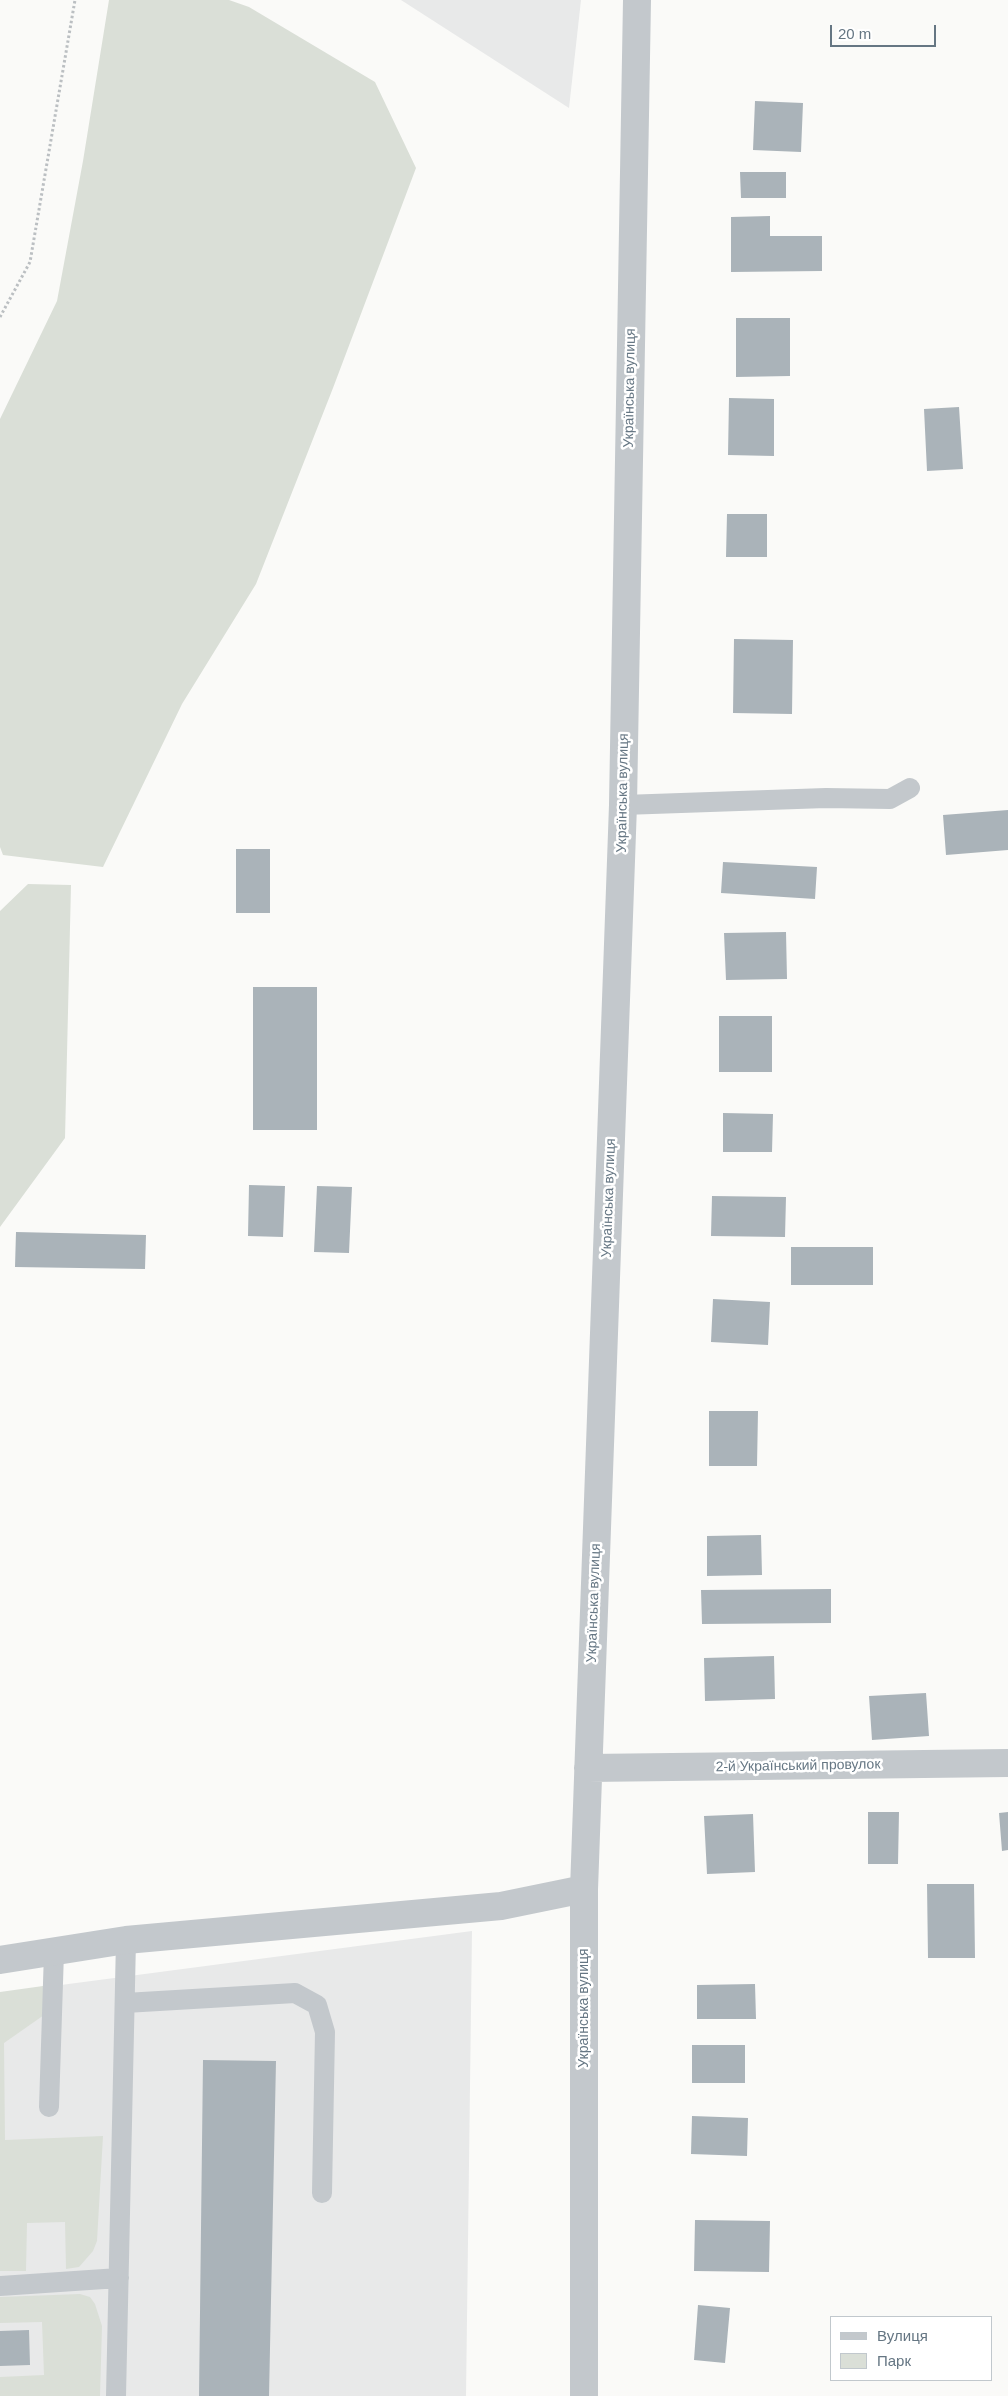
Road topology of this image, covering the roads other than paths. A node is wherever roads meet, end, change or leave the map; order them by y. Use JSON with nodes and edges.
{"nodes":[{"id":1,"x":636,"y":0,"type":"edge"},
{"id":2,"x":910,"y":788,"type":"dead end"},
{"id":3,"x":624,"y":805,"type":"junction"},
{"id":4,"x":1008,"y":1763,"type":"edge"},
{"id":5,"x":588,"y":1768,"type":"junction"},
{"id":6,"x":584,"y":1889,"type":"junction"},
{"id":7,"x":126,"y":1940,"type":"junction"},
{"id":8,"x":54,"y":1952,"type":"junction"},
{"id":9,"x":0,"y":1960,"type":"edge"},
{"id":10,"x":125,"y":2003,"type":"junction"},
{"id":11,"x":50,"y":2108,"type":"dead end"},
{"id":12,"x":322,"y":2193,"type":"dead end"},
{"id":13,"x":119,"y":2278,"type":"junction"},
{"id":14,"x":0,"y":2286,"type":"edge"},
{"id":15,"x":116,"y":2396,"type":"edge"},
{"id":16,"x":584,"y":2396,"type":"edge"}],
"edges":[{"from":1,"to":3,"type":"street","name":"Українська вулиця"},
{"from":2,"to":3,"type":"lane"},
{"from":3,"to":5,"type":"street","name":"Українська вулиця"},
{"from":4,"to":5,"type":"street","name":"2-й Український провулок"},
{"from":5,"to":6,"type":"street","name":"Українська вулиця"},
{"from":6,"to":7,"type":"street"},
{"from":6,"to":16,"type":"street","name":"Українська вулиця"},
{"from":7,"to":8,"type":"street"},
{"from":7,"to":10,"type":"lane"},
{"from":8,"to":9,"type":"street"},
{"from":8,"to":11,"type":"lane"},
{"from":10,"to":12,"type":"lane"},
{"from":10,"to":13,"type":"lane"},
{"from":13,"to":14,"type":"lane"},
{"from":13,"to":15,"type":"lane"}]}
